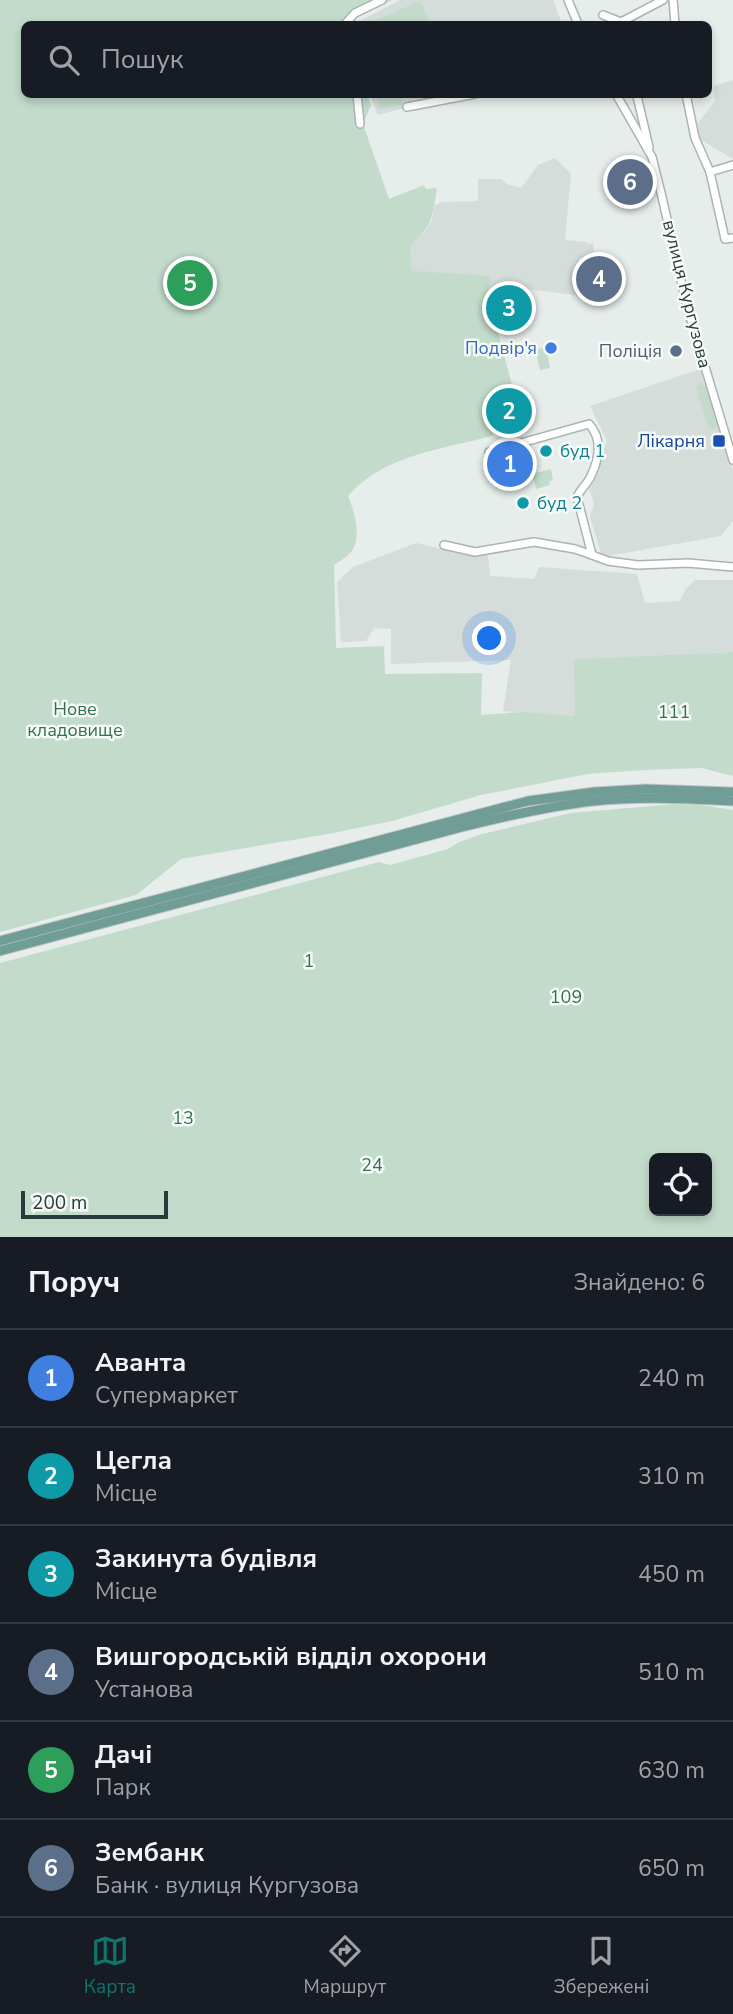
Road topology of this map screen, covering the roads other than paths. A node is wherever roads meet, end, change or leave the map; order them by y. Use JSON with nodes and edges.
{"nodes":[{"id":1,"x":382,"y":0,"type":"edge"},
{"id":2,"x":568,"y":0,"type":"edge"},
{"id":3,"x":663,"y":0,"type":"edge"},
{"id":4,"x":673,"y":0,"type":"edge"},
{"id":5,"x":603,"y":15,"type":"dead end"},
{"id":6,"x":348,"y":21,"type":"edge"},
{"id":7,"x":577,"y":21,"type":"edge"},
{"id":8,"x":618,"y":21,"type":"edge"},
{"id":9,"x":623,"y":21,"type":"edge"},
{"id":10,"x":675,"y":21,"type":"edge"},
{"id":11,"x":357,"y":98,"type":"edge"},
{"id":12,"x":454,"y":98,"type":"edge"},
{"id":13,"x":618,"y":98,"type":"edge"},
{"id":14,"x":637,"y":98,"type":"edge"},
{"id":15,"x":687,"y":98,"type":"edge"},
{"id":16,"x":407,"y":107,"type":"dead end"},
{"id":17,"x":360,"y":124,"type":"dead end"},
{"id":18,"x":652,"y":158,"type":"junction"},
{"id":19,"x":733,"y":165,"type":"edge"},
{"id":20,"x":710,"y":172,"type":"junction"},
{"id":21,"x":733,"y":238,"type":"edge"},
{"id":22,"x":489,"y":452,"type":"dead end"},
{"id":23,"x":733,"y":460,"type":"edge"},
{"id":24,"x":444,"y":545,"type":"dead end"},
{"id":25,"x":592,"y":555,"type":"junction"},
{"id":26,"x":733,"y":567,"type":"edge"},
{"id":27,"x":733,"y":792,"type":"edge"},
{"id":28,"x":733,"y":801,"type":"edge"},
{"id":29,"x":0,"y":941,"type":"edge"},
{"id":30,"x":0,"y":951,"type":"edge"}],
"edges":[{"from":1,"to":6,"type":"street"},
{"from":2,"to":7,"type":"street"},
{"from":3,"to":9,"type":"street"},
{"from":4,"to":10,"type":"street"},
{"from":5,"to":8,"type":"street"},
{"from":11,"to":17,"type":"street"},
{"from":12,"to":16,"type":"street"},
{"from":13,"to":18,"type":"street","name":"вулиця Кургузова"},
{"from":14,"to":18,"type":"street"},
{"from":15,"to":20,"type":"street"},
{"from":18,"to":23,"type":"street","name":"вулиця Кургузова"},
{"from":19,"to":20,"type":"street"},
{"from":20,"to":21,"type":"street"},
{"from":22,"to":25,"type":"street"},
{"from":24,"to":25,"type":"street"},
{"from":25,"to":26,"type":"street"},
{"from":27,"to":29,"type":"main road"},
{"from":28,"to":30,"type":"main road"}]}
